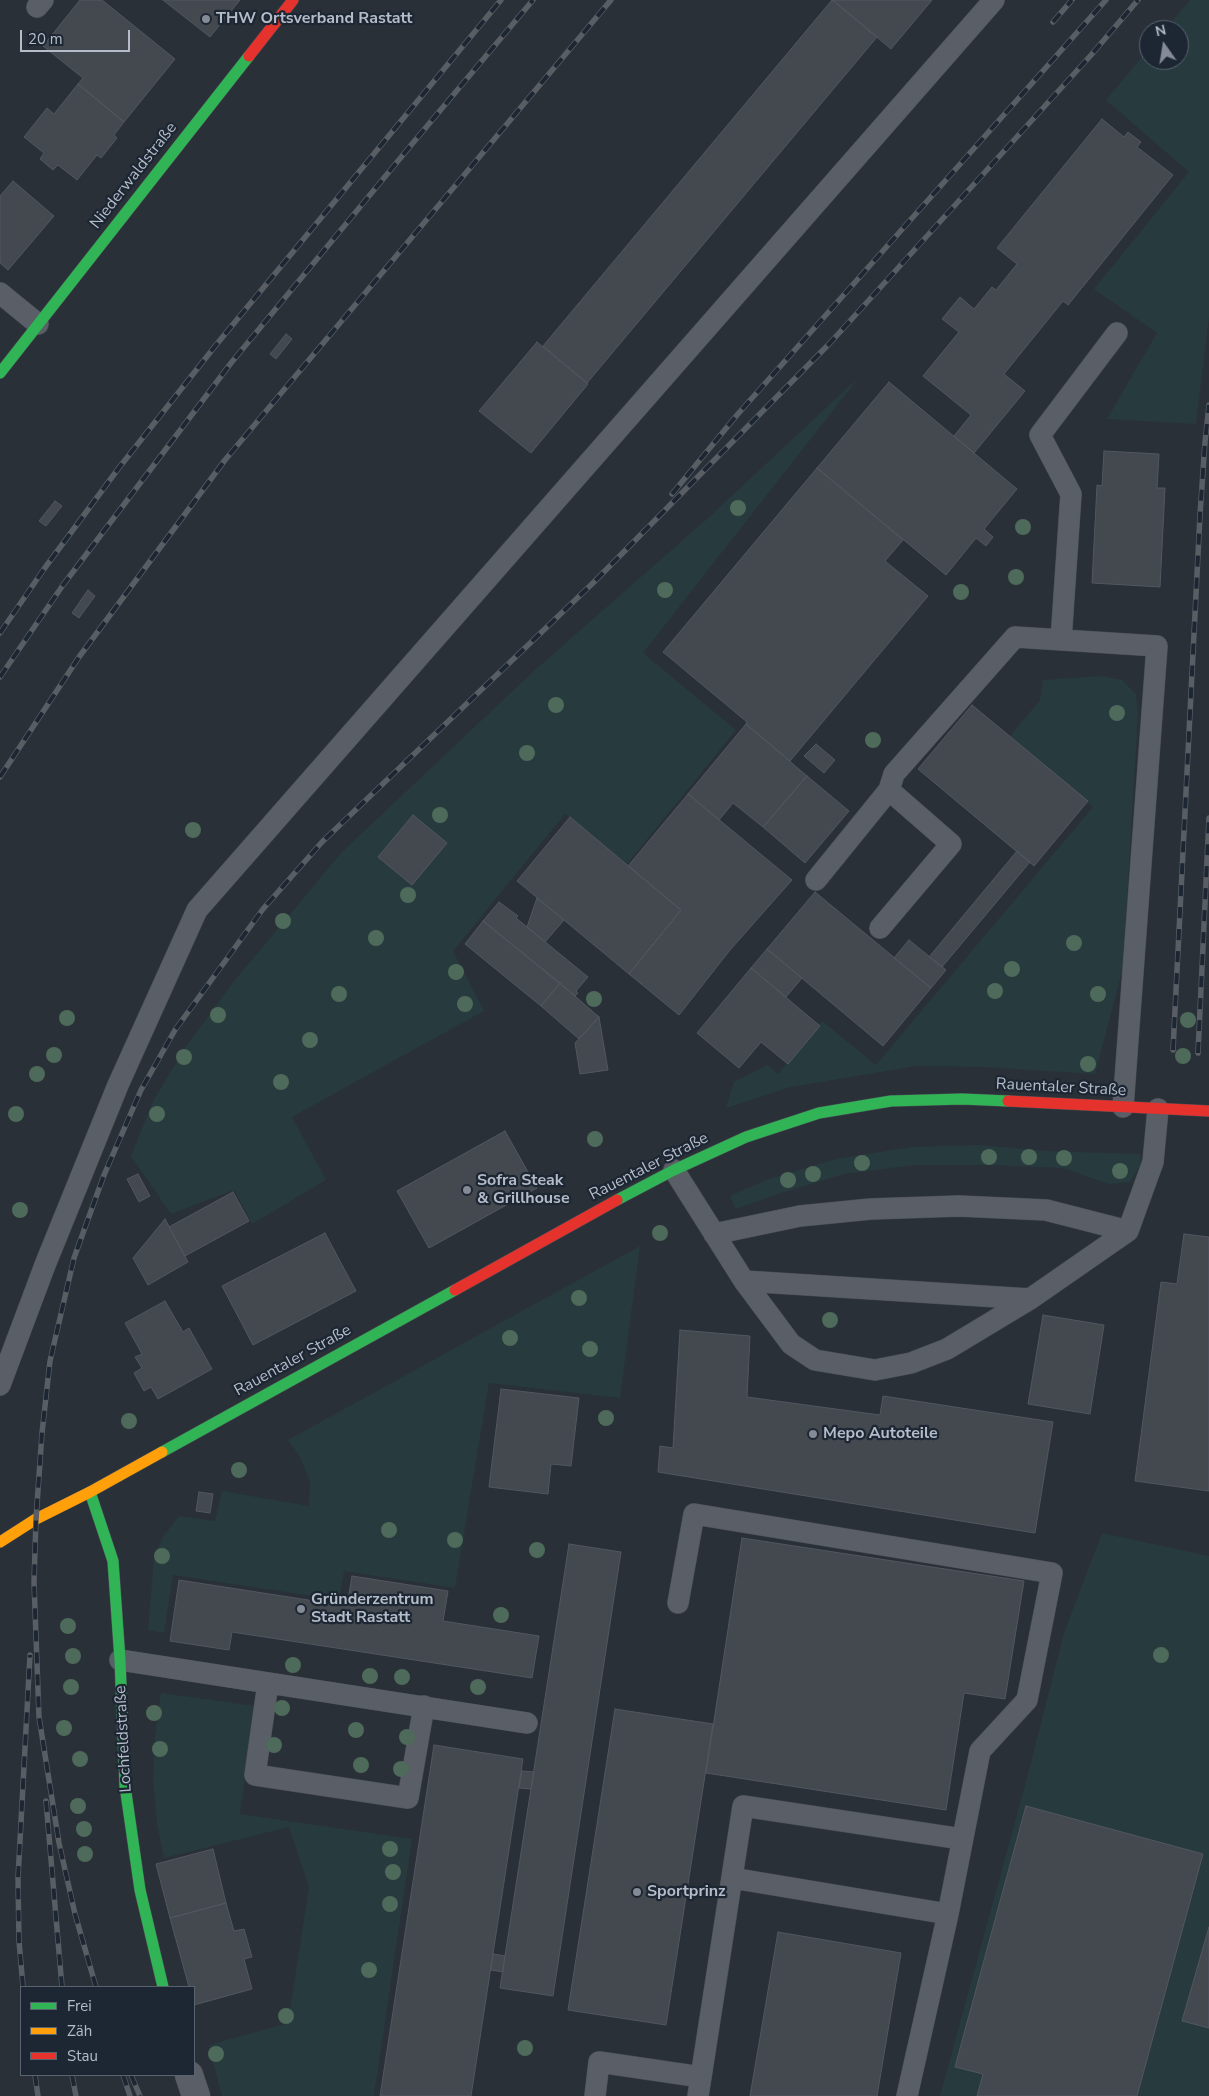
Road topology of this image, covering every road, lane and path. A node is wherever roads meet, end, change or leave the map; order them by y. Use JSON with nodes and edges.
{"nodes":[{"id":1,"x":293,"y":0,"type":"edge"},
{"id":2,"x":994,"y":0,"type":"edge"},
{"id":3,"x":0,"y":293,"type":"edge"},
{"id":4,"x":38,"y":324,"type":"junction"},
{"id":5,"x":1117,"y":333,"type":"dead end"},
{"id":6,"x":0,"y":373,"type":"edge"},
{"id":7,"x":1061,"y":640,"type":"junction"},
{"id":8,"x":889,"y":790,"type":"junction"},
{"id":9,"x":816,"y":880,"type":"dead end"},
{"id":10,"x":880,"y":928,"type":"dead end"},
{"id":11,"x":1123,"y":1107,"type":"junction"},
{"id":12,"x":1158,"y":1109,"type":"junction"},
{"id":13,"x":1209,"y":1111,"type":"edge"},
{"id":14,"x":674,"y":1170,"type":"junction"},
{"id":15,"x":1128,"y":1231,"type":"junction"},
{"id":16,"x":714,"y":1234,"type":"junction"},
{"id":17,"x":744,"y":1281,"type":"junction"},
{"id":18,"x":1030,"y":1298,"type":"junction"},
{"id":19,"x":0,"y":1385,"type":"edge"},
{"id":20,"x":90,"y":1492,"type":"junction"},
{"id":21,"x":0,"y":1542,"type":"edge"},
{"id":22,"x":678,"y":1603,"type":"dead end"},
{"id":23,"x":120,"y":1660,"type":"junction"},
{"id":24,"x":268,"y":1683,"type":"junction"},
{"id":25,"x":424,"y":1706,"type":"junction"},
{"id":26,"x":527,"y":1723,"type":"dead end"},
{"id":27,"x":962,"y":1839,"type":"junction"},
{"id":28,"x":732,"y":1878,"type":"junction"},
{"id":29,"x":948,"y":1914,"type":"junction"},
{"id":30,"x":162,"y":1986,"type":"edge"},
{"id":31,"x":189,"y":2076,"type":"edge"},
{"id":32,"x":699,"y":2086,"type":"edge"},
{"id":33,"x":196,"y":2096,"type":"edge"},
{"id":34,"x":595,"y":2096,"type":"edge"},
{"id":35,"x":907,"y":2096,"type":"edge"}],
"edges":[{"from":1,"to":4,"type":"street","name":"Niederwaldstraße"},
{"from":2,"to":19,"type":"lane"},
{"from":3,"to":4,"type":"lane"},
{"from":4,"to":6,"type":"street","name":"Niederwaldstraße"},
{"from":5,"to":7,"type":"lane"},
{"from":7,"to":8,"type":"lane"},
{"from":7,"to":11,"type":"lane"},
{"from":8,"to":9,"type":"lane"},
{"from":8,"to":10,"type":"lane"},
{"from":11,"to":12,"type":"street","name":"Rauentaler Straße"},
{"from":11,"to":14,"type":"street","name":"Rauentaler Straße"},
{"from":12,"to":13,"type":"street","name":"Rauentaler Straße"},
{"from":12,"to":15,"type":"lane"},
{"from":14,"to":16,"type":"lane"},
{"from":14,"to":20,"type":"street","name":"Rauentaler Straße"},
{"from":15,"to":16,"type":"lane"},
{"from":15,"to":18,"type":"lane"},
{"from":16,"to":17,"type":"lane"},
{"from":17,"to":18,"type":"lane"},
{"from":17,"to":18,"type":"lane"},
{"from":20,"to":21,"type":"street","name":"Rauentaler Straße"},
{"from":20,"to":23,"type":"street","name":"Lochfeldstraße"},
{"from":22,"to":27,"type":"lane"},
{"from":23,"to":24,"type":"lane"},
{"from":23,"to":30,"type":"street","name":"Lochfeldstraße"},
{"from":24,"to":25,"type":"lane"},
{"from":24,"to":25,"type":"lane"},
{"from":25,"to":26,"type":"lane"},
{"from":27,"to":28,"type":"lane"},
{"from":27,"to":29,"type":"lane"},
{"from":28,"to":29,"type":"lane"},
{"from":28,"to":32,"type":"lane"},
{"from":29,"to":35,"type":"lane"},
{"from":31,"to":33,"type":"street"},
{"from":32,"to":34,"type":"lane"}]}
